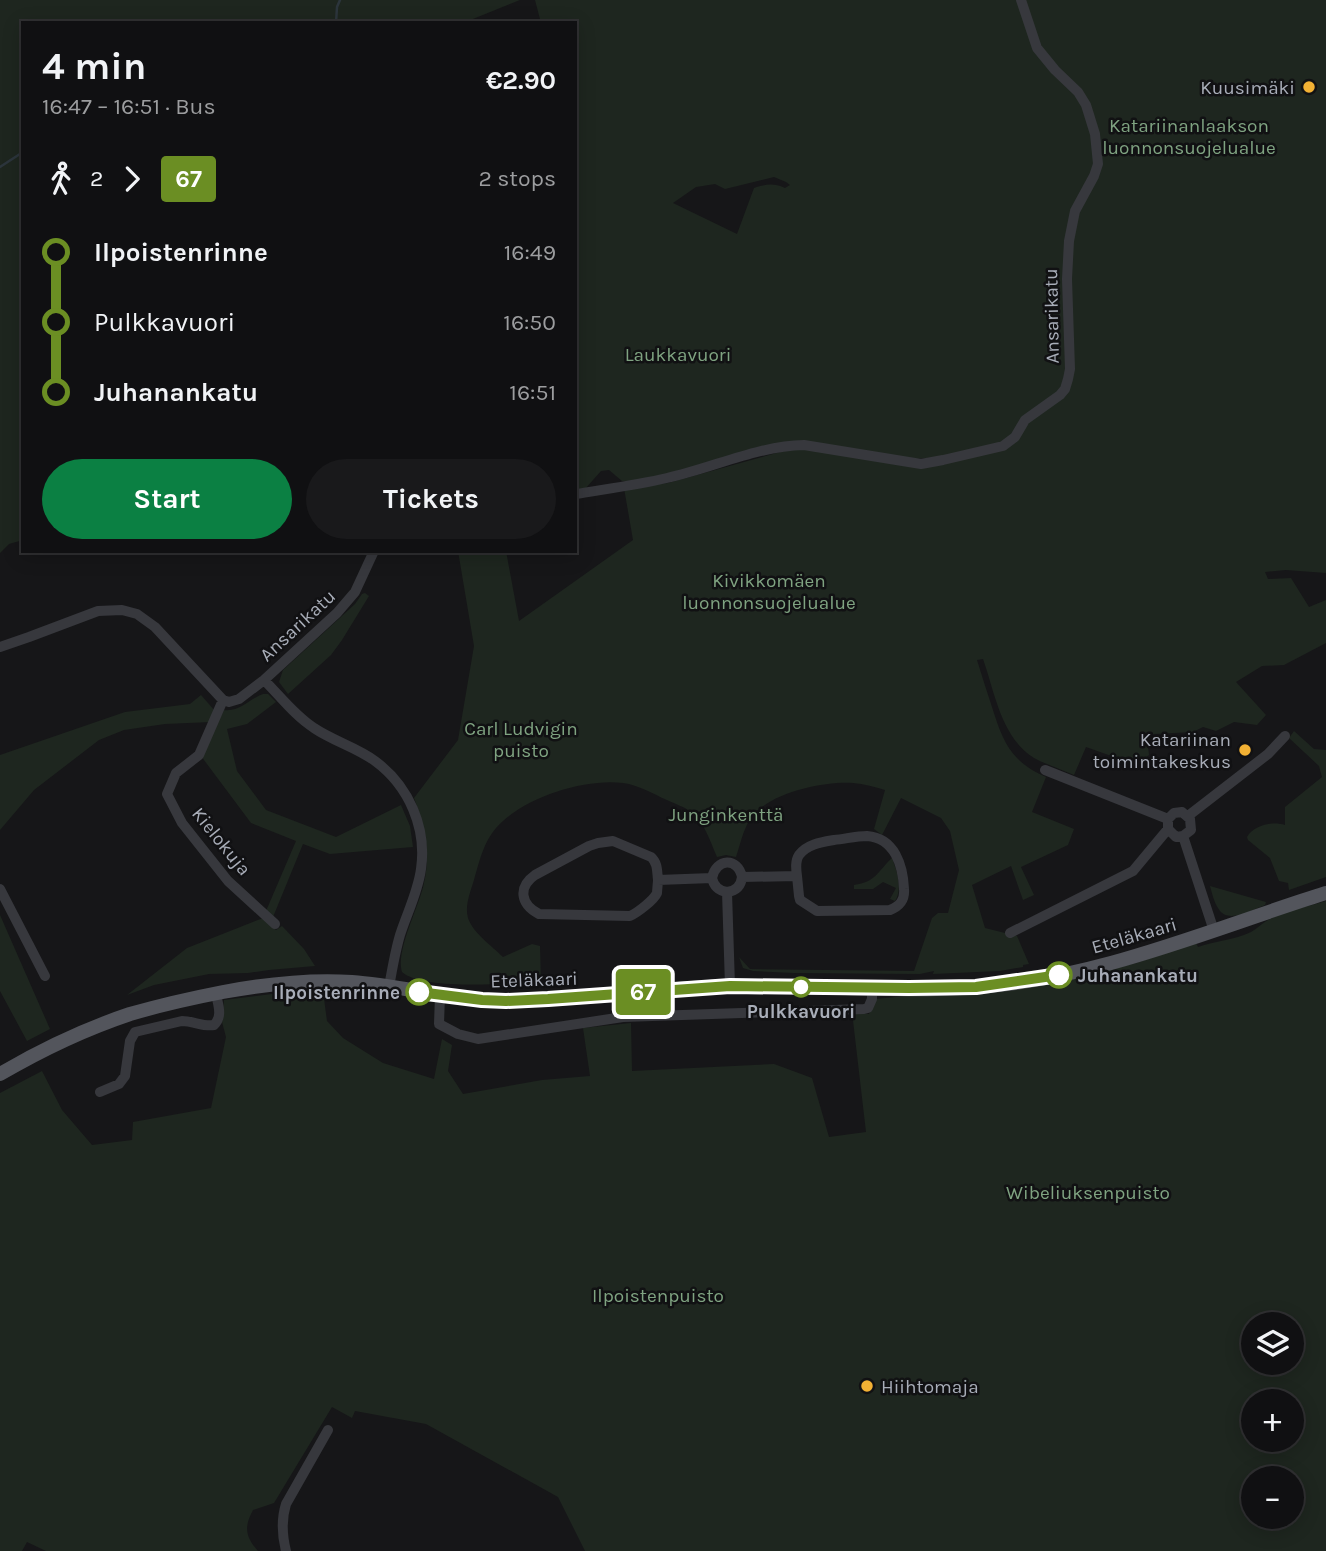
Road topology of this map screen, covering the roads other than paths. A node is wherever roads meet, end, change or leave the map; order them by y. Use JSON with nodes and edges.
{"nodes":[{"id":1,"x":1021,"y":0,"type":"edge"},
{"id":2,"x":577,"y":494,"type":"edge"},
{"id":3,"x":373,"y":553,"type":"edge"},
{"id":4,"x":0,"y":647,"type":"edge"},
{"id":5,"x":264,"y":680,"type":"junction"},
{"id":6,"x":223,"y":700,"type":"junction"},
{"id":7,"x":1285,"y":737,"type":"dead end"},
{"id":8,"x":1045,"y":770,"type":"dead end"},
{"id":9,"x":1188,"y":816,"type":"junction"},
{"id":10,"x":1168,"y":824,"type":"junction"},
{"id":11,"x":1183,"y":836,"type":"junction"},
{"id":12,"x":797,"y":876,"type":"junction"},
{"id":13,"x":742,"y":877,"type":"junction"},
{"id":14,"x":712,"y":878,"type":"junction"},
{"id":15,"x":658,"y":880,"type":"junction"},
{"id":16,"x":0,"y":889,"type":"edge"},
{"id":17,"x":727,"y":892,"type":"junction"},
{"id":18,"x":1326,"y":893,"type":"edge"},
{"id":19,"x":275,"y":924,"type":"dead end"},
{"id":20,"x":1214,"y":931,"type":"junction"},
{"id":21,"x":1010,"y":933,"type":"dead end"},
{"id":22,"x":45,"y":976,"type":"dead end"},
{"id":23,"x":730,"y":986,"type":"junction"},
{"id":24,"x":389,"y":987,"type":"junction"},
{"id":25,"x":872,"y":988,"type":"junction"},
{"id":26,"x":216,"y":993,"type":"junction"},
{"id":27,"x":440,"y":995,"type":"junction"},
{"id":28,"x":0,"y":1074,"type":"edge"},
{"id":29,"x":100,"y":1092,"type":"dead end"},
{"id":30,"x":328,"y":1430,"type":"dead end"},
{"id":31,"x":286,"y":1551,"type":"edge"}],
"edges":[{"from":1,"to":2,"type":"street","name":"Ansarikatu"},
{"from":3,"to":5,"type":"street","name":"Ansarikatu"},
{"from":4,"to":6,"type":"street"},
{"from":5,"to":6,"type":"street","name":"Ansarikatu"},
{"from":5,"to":24,"type":"street"},
{"from":6,"to":19,"type":"street","name":"Kielokuja"},
{"from":7,"to":9,"type":"street"},
{"from":8,"to":10,"type":"street"},
{"from":9,"to":10,"type":"street"},
{"from":9,"to":11,"type":"street"},
{"from":10,"to":11,"type":"street"},
{"from":10,"to":21,"type":"street"},
{"from":11,"to":20,"type":"street"},
{"from":12,"to":12,"type":"street"},
{"from":12,"to":13,"type":"street"},
{"from":13,"to":14,"type":"street"},
{"from":13,"to":17,"type":"street"},
{"from":14,"to":15,"type":"street"},
{"from":14,"to":17,"type":"street"},
{"from":15,"to":15,"type":"street"},
{"from":16,"to":22,"type":"street"},
{"from":17,"to":23,"type":"street"},
{"from":18,"to":20,"type":"main road","name":"Eteläkaari"},
{"from":20,"to":25,"type":"main road","name":"Eteläkaari"},
{"from":23,"to":25,"type":"main road","name":"Eteläkaari"},
{"from":23,"to":27,"type":"main road","name":"Eteläkaari"},
{"from":24,"to":26,"type":"main road","name":"Eteläkaari"},
{"from":24,"to":27,"type":"main road","name":"Eteläkaari"},
{"from":25,"to":27,"type":"street"},
{"from":26,"to":28,"type":"main road","name":"Eteläkaari"},
{"from":26,"to":29,"type":"street"},
{"from":30,"to":31,"type":"street"}]}
